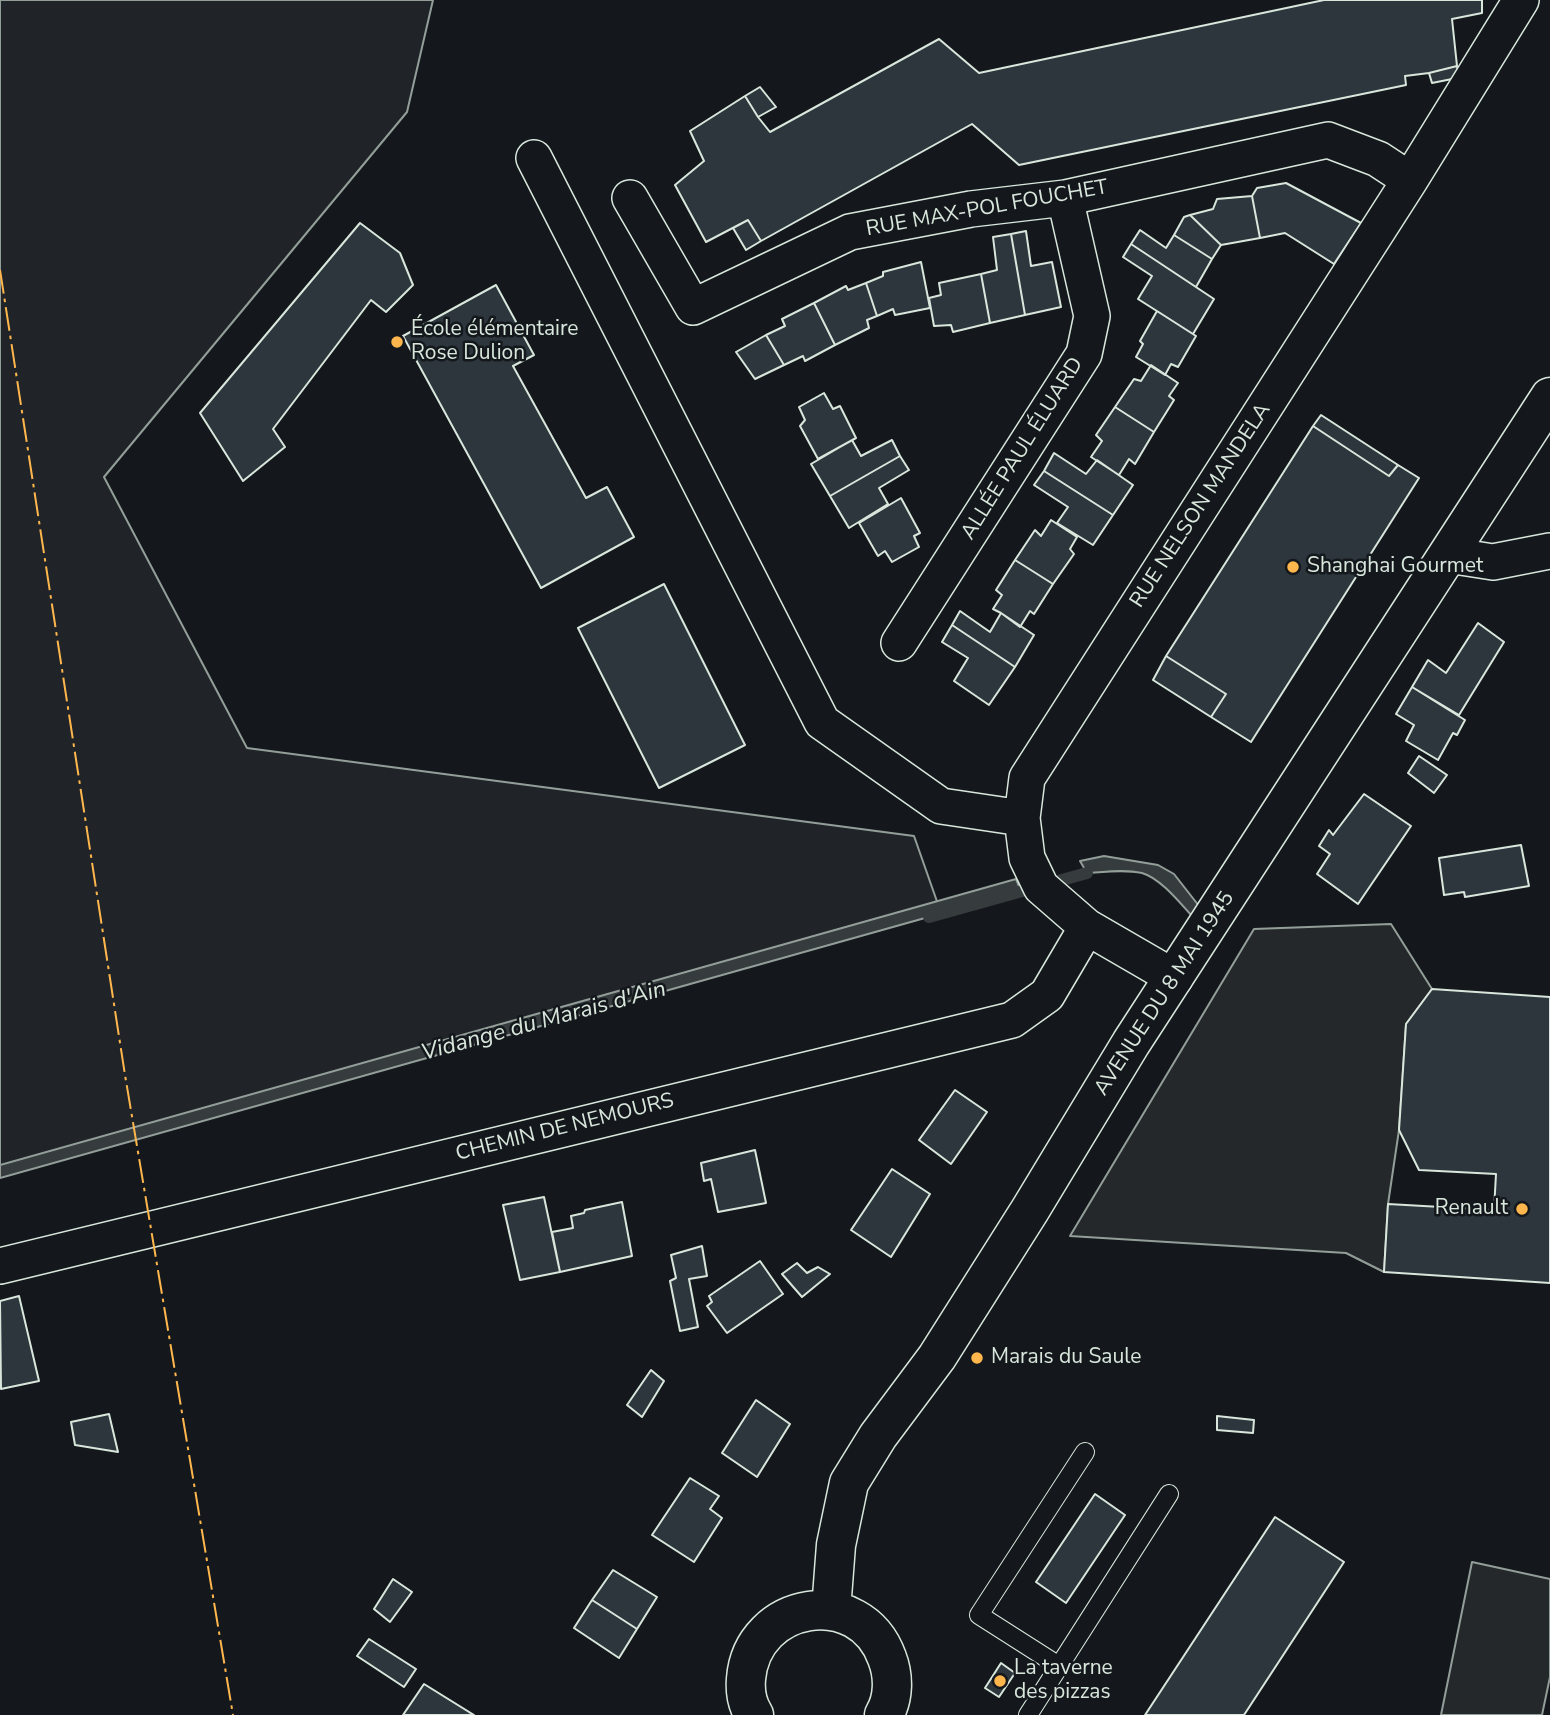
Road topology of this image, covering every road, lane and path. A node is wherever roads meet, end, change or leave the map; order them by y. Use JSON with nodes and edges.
{"nodes":[{"id":1,"x":1521,"y":0,"type":"edge"},
{"id":2,"x":534,"y":158,"type":"dead end"},
{"id":3,"x":1410,"y":180,"type":"junction"},
{"id":4,"x":630,"y":198,"type":"dead end"},
{"id":5,"x":1065,"y":198,"type":"junction"},
{"id":6,"x":1550,"y":397,"type":"edge"},
{"id":7,"x":1550,"y":551,"type":"edge"},
{"id":8,"x":1448,"y":555,"type":"junction"},
{"id":9,"x":900,"y":643,"type":"dead end"},
{"id":10,"x":1022,"y":818,"type":"junction"},
{"id":11,"x":1087,"y":927,"type":"junction"},
{"id":12,"x":1175,"y":978,"type":"junction"},
{"id":13,"x":0,"y":1266,"type":"edge"},
{"id":14,"x":1086,"y":1452,"type":"dead end"},
{"id":15,"x":1169,"y":1494,"type":"dead end"},
{"id":16,"x":831,"y":1610,"type":"junction"},
{"id":17,"x":1059,"y":1666,"type":"junction"},
{"id":18,"x":754,"y":1715,"type":"edge"},
{"id":19,"x":884,"y":1715,"type":"edge"},
{"id":20,"x":1028,"y":1715,"type":"edge"}],
"edges":[{"from":1,"to":3,"type":"street","name":"RUE NELSON MANDELA"},
{"from":2,"to":10,"type":"street"},
{"from":3,"to":5,"type":"street","name":"RUE MAX-POL FOUCHET"},
{"from":3,"to":10,"type":"street","name":"RUE NELSON MANDELA"},
{"from":4,"to":5,"type":"street","name":"RUE MAX-POL FOUCHET"},
{"from":5,"to":9,"type":"street","name":"ALLÉE PAUL ÉLUARD"},
{"from":6,"to":8,"type":"main road","name":"AVENUE DU 8 MAI 1945"},
{"from":7,"to":8,"type":"street"},
{"from":8,"to":12,"type":"main road","name":"AVENUE DU 8 MAI 1945"},
{"from":10,"to":11,"type":"street","name":"RUE NELSON MANDELA"},
{"from":11,"to":12,"type":"street","name":"RUE NELSON MANDELA"},
{"from":11,"to":13,"type":"street","name":"CHEMIN DE NEMOURS"},
{"from":12,"to":16,"type":"main road","name":"AVENUE DU 8 MAI 1945"},
{"from":14,"to":17,"type":"lane"},
{"from":15,"to":17,"type":"lane"},
{"from":16,"to":18,"type":"main road"},
{"from":16,"to":19,"type":"main road"},
{"from":17,"to":20,"type":"lane"}]}
